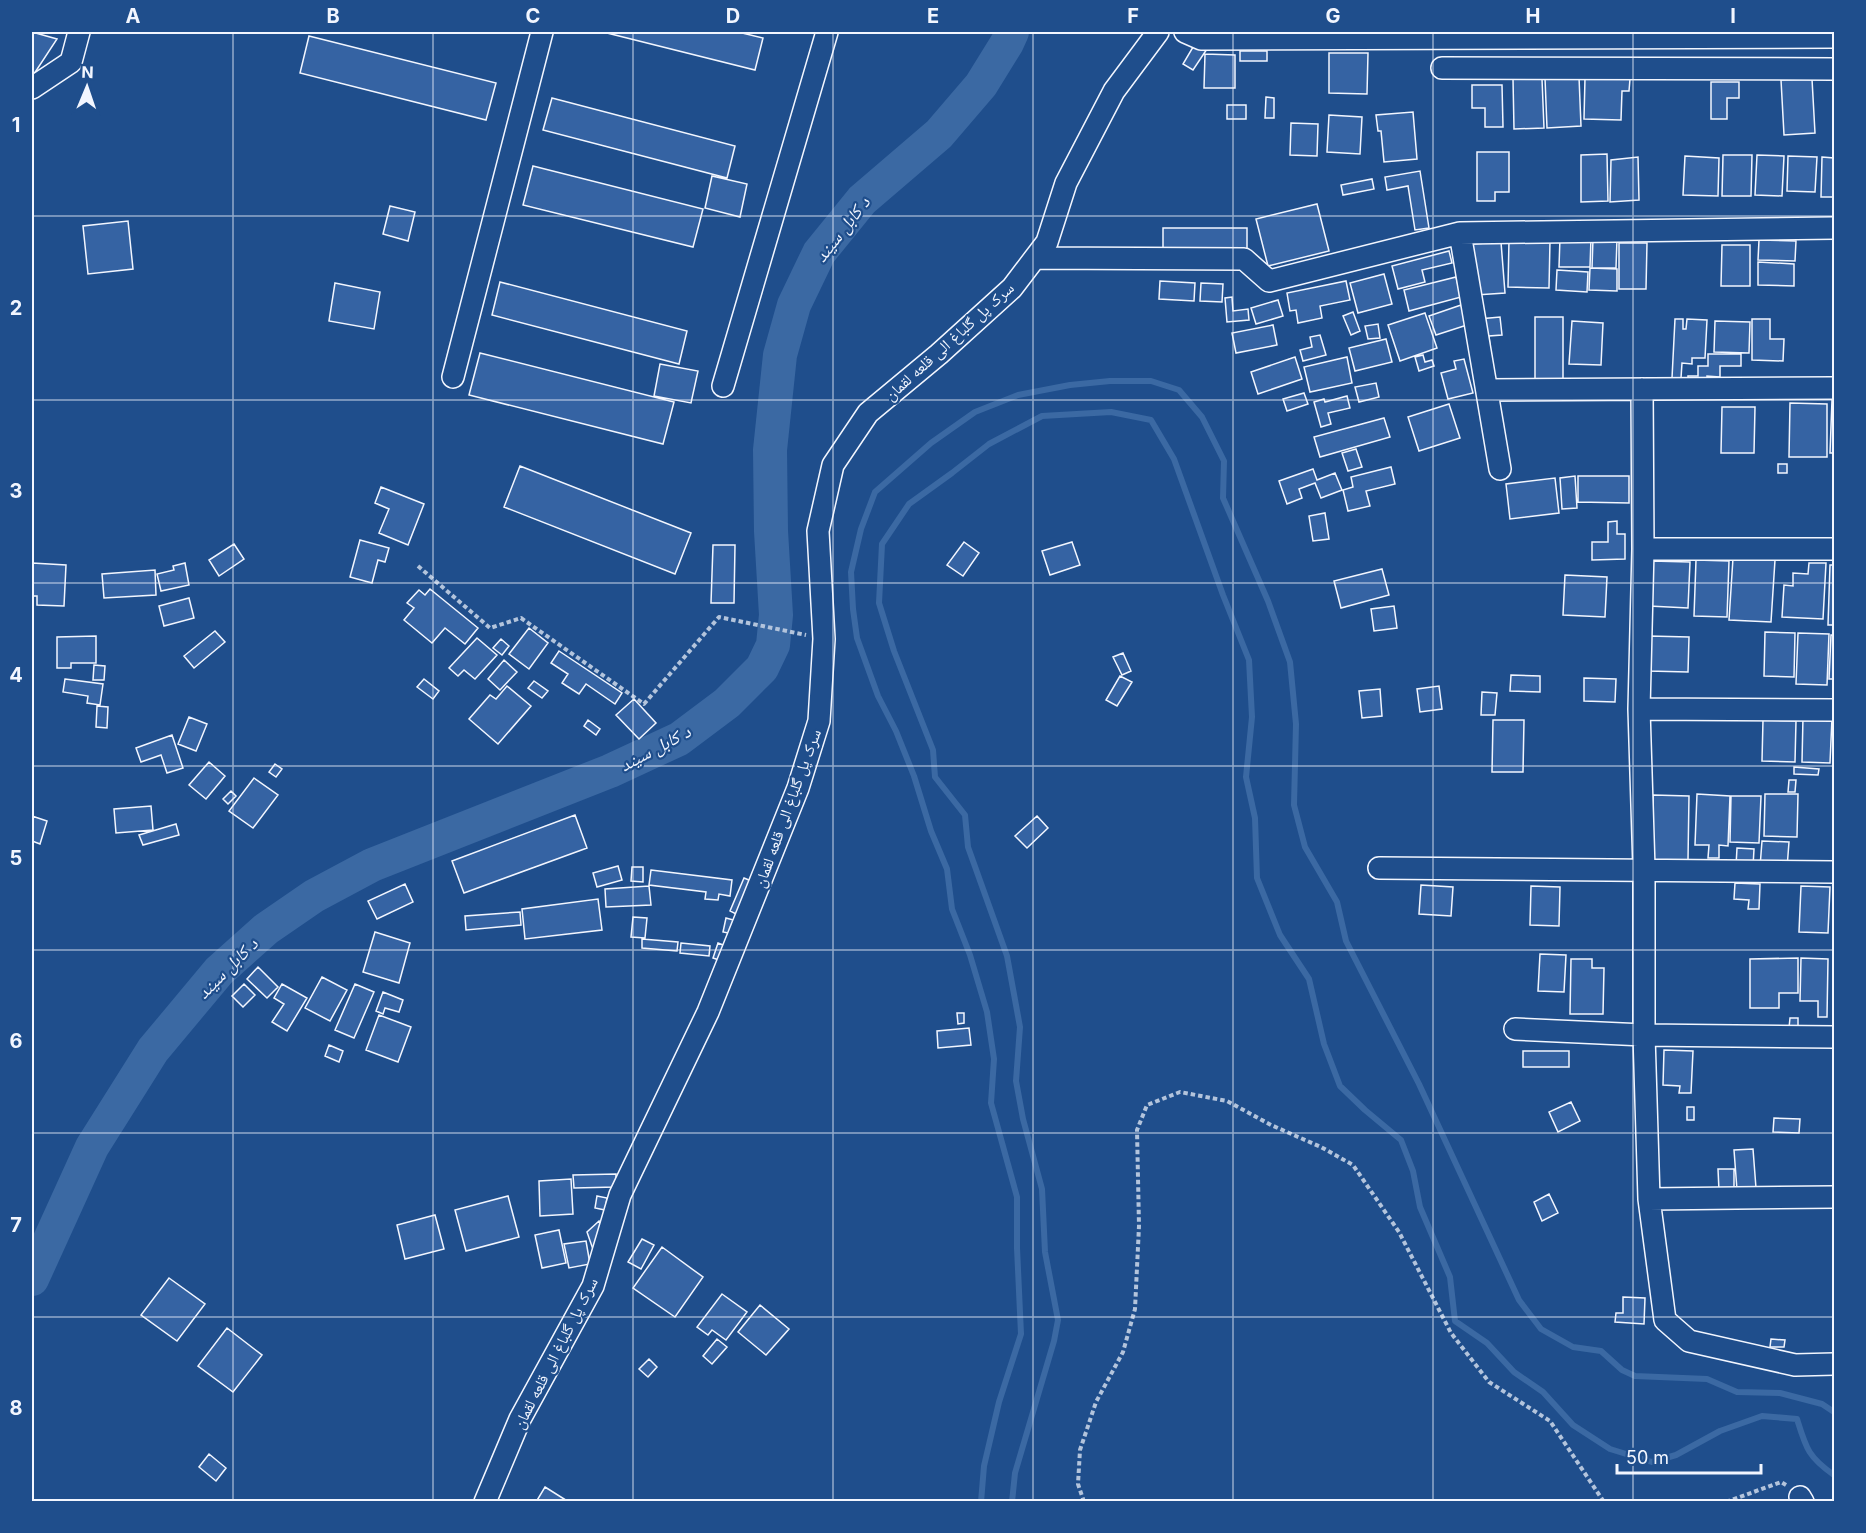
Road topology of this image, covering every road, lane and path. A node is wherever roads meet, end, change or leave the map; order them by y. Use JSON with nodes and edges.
{"nodes":[{"id":1,"x":79,"y":32,"type":"edge"},
{"id":2,"x":542,"y":32,"type":"edge"},
{"id":3,"x":827,"y":32,"type":"edge"},
{"id":4,"x":1158,"y":32,"type":"edge"},
{"id":5,"x":1185,"y":32,"type":"edge"},
{"id":6,"x":1834,"y":37,"type":"edge"},
{"id":7,"x":1442,"y":68,"type":"dead end"},
{"id":8,"x":1834,"y":69,"type":"edge"},
{"id":9,"x":32,"y":88,"type":"edge"},
{"id":10,"x":1834,"y":228,"type":"edge"},
{"id":11,"x":1460,"y":233,"type":"junction"},
{"id":12,"x":1035,"y":258,"type":"junction"},
{"id":13,"x":453,"y":378,"type":"dead end"},
{"id":14,"x":723,"y":386,"type":"dead end"},
{"id":15,"x":1834,"y":388,"type":"edge"},
{"id":16,"x":1642,"y":389,"type":"junction"},
{"id":17,"x":1486,"y":390,"type":"junction"},
{"id":18,"x":1500,"y":469,"type":"dead end"},
{"id":19,"x":1643,"y":549,"type":"junction"},
{"id":20,"x":1834,"y":549,"type":"edge"},
{"id":21,"x":418,"y":566,"type":"dead end"},
{"id":22,"x":824,"y":639,"type":"junction"},
{"id":23,"x":1639,"y":709,"type":"junction"},
{"id":24,"x":1834,"y":710,"type":"edge"},
{"id":25,"x":1379,"y":868,"type":"dead end"},
{"id":26,"x":1644,"y":869,"type":"junction"},
{"id":27,"x":1834,"y":872,"type":"edge"},
{"id":28,"x":1515,"y":1029,"type":"dead end"},
{"id":29,"x":1644,"y":1035,"type":"junction"},
{"id":30,"x":1834,"y":1037,"type":"edge"},
{"id":31,"x":1834,"y":1197,"type":"edge"},
{"id":32,"x":1649,"y":1199,"type":"junction"},
{"id":33,"x":1834,"y":1364,"type":"edge"},
{"id":34,"x":1802,"y":1499,"type":"edge"},
{"id":35,"x":485,"y":1502,"type":"edge"},
{"id":36,"x":1083,"y":1502,"type":"edge"},
{"id":37,"x":1604,"y":1502,"type":"edge"},
{"id":38,"x":1726,"y":1502,"type":"edge"}],
"edges":[{"from":1,"to":9,"type":"street"},
{"from":2,"to":13,"type":"street"},
{"from":3,"to":14,"type":"street"},
{"from":4,"to":12,"type":"street","name":"سرک پل گلباغ الی قلعه لقمان"},
{"from":5,"to":6,"type":"street"},
{"from":7,"to":8,"type":"street"},
{"from":10,"to":11,"type":"street"},
{"from":11,"to":12,"type":"street"},
{"from":11,"to":17,"type":"street"},
{"from":12,"to":22,"type":"street","name":"سرک پل گلباغ الی قلعه لقمان"},
{"from":15,"to":16,"type":"street"},
{"from":16,"to":17,"type":"street"},
{"from":16,"to":19,"type":"street"},
{"from":17,"to":18,"type":"street"},
{"from":19,"to":20,"type":"street"},
{"from":19,"to":23,"type":"street"},
{"from":21,"to":22,"type":"path"},
{"from":22,"to":35,"type":"street","name":"سرک پل گلباغ الی قلعه لقمان"},
{"from":23,"to":24,"type":"street"},
{"from":23,"to":26,"type":"street"},
{"from":25,"to":26,"type":"street"},
{"from":26,"to":27,"type":"street"},
{"from":26,"to":29,"type":"street"},
{"from":28,"to":29,"type":"street"},
{"from":29,"to":30,"type":"street"},
{"from":29,"to":32,"type":"street"},
{"from":31,"to":32,"type":"street"},
{"from":32,"to":33,"type":"street"},
{"from":34,"to":38,"type":"path"},
{"from":36,"to":37,"type":"path"}]}
